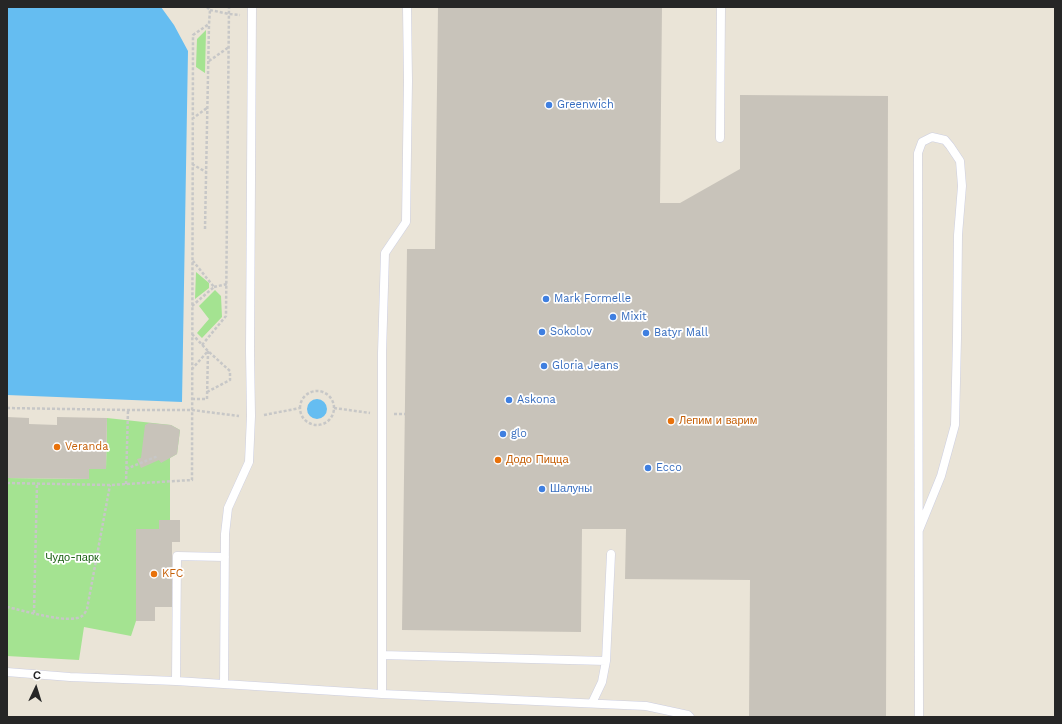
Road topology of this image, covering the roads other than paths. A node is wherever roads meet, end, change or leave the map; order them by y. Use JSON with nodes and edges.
{"nodes":[{"id":1,"x":407,"y":7,"type":"edge"},
{"id":2,"x":721,"y":7,"type":"edge"},
{"id":3,"x":252,"y":11,"type":"edge"},
{"id":4,"x":720,"y":138,"type":"dead end"},
{"id":5,"x":919,"y":530,"type":"junction"},
{"id":6,"x":611,"y":554,"type":"dead end"},
{"id":7,"x":225,"y":557,"type":"junction"},
{"id":8,"x":382,"y":655,"type":"junction"},
{"id":9,"x":606,"y":661,"type":"junction"},
{"id":10,"x":7,"y":672,"type":"edge"},
{"id":11,"x":176,"y":681,"type":"junction"},
{"id":12,"x":224,"y":684,"type":"junction"},
{"id":13,"x":382,"y":694,"type":"junction"},
{"id":14,"x":592,"y":703,"type":"junction"},
{"id":15,"x":690,"y":717,"type":"edge"},
{"id":16,"x":919,"y":717,"type":"edge"}],
"edges":[{"from":1,"to":8,"type":"lane"},
{"from":2,"to":4,"type":"lane"},
{"from":3,"to":7,"type":"lane"},
{"from":5,"to":5,"type":"lane"},
{"from":5,"to":16,"type":"lane"},
{"from":6,"to":9,"type":"lane"},
{"from":7,"to":11,"type":"lane"},
{"from":7,"to":12,"type":"lane"},
{"from":8,"to":9,"type":"lane"},
{"from":8,"to":13,"type":"lane"},
{"from":9,"to":14,"type":"lane"},
{"from":10,"to":11,"type":"lane"},
{"from":11,"to":12,"type":"lane"},
{"from":12,"to":13,"type":"lane"},
{"from":13,"to":14,"type":"lane"},
{"from":14,"to":15,"type":"lane"}]}
